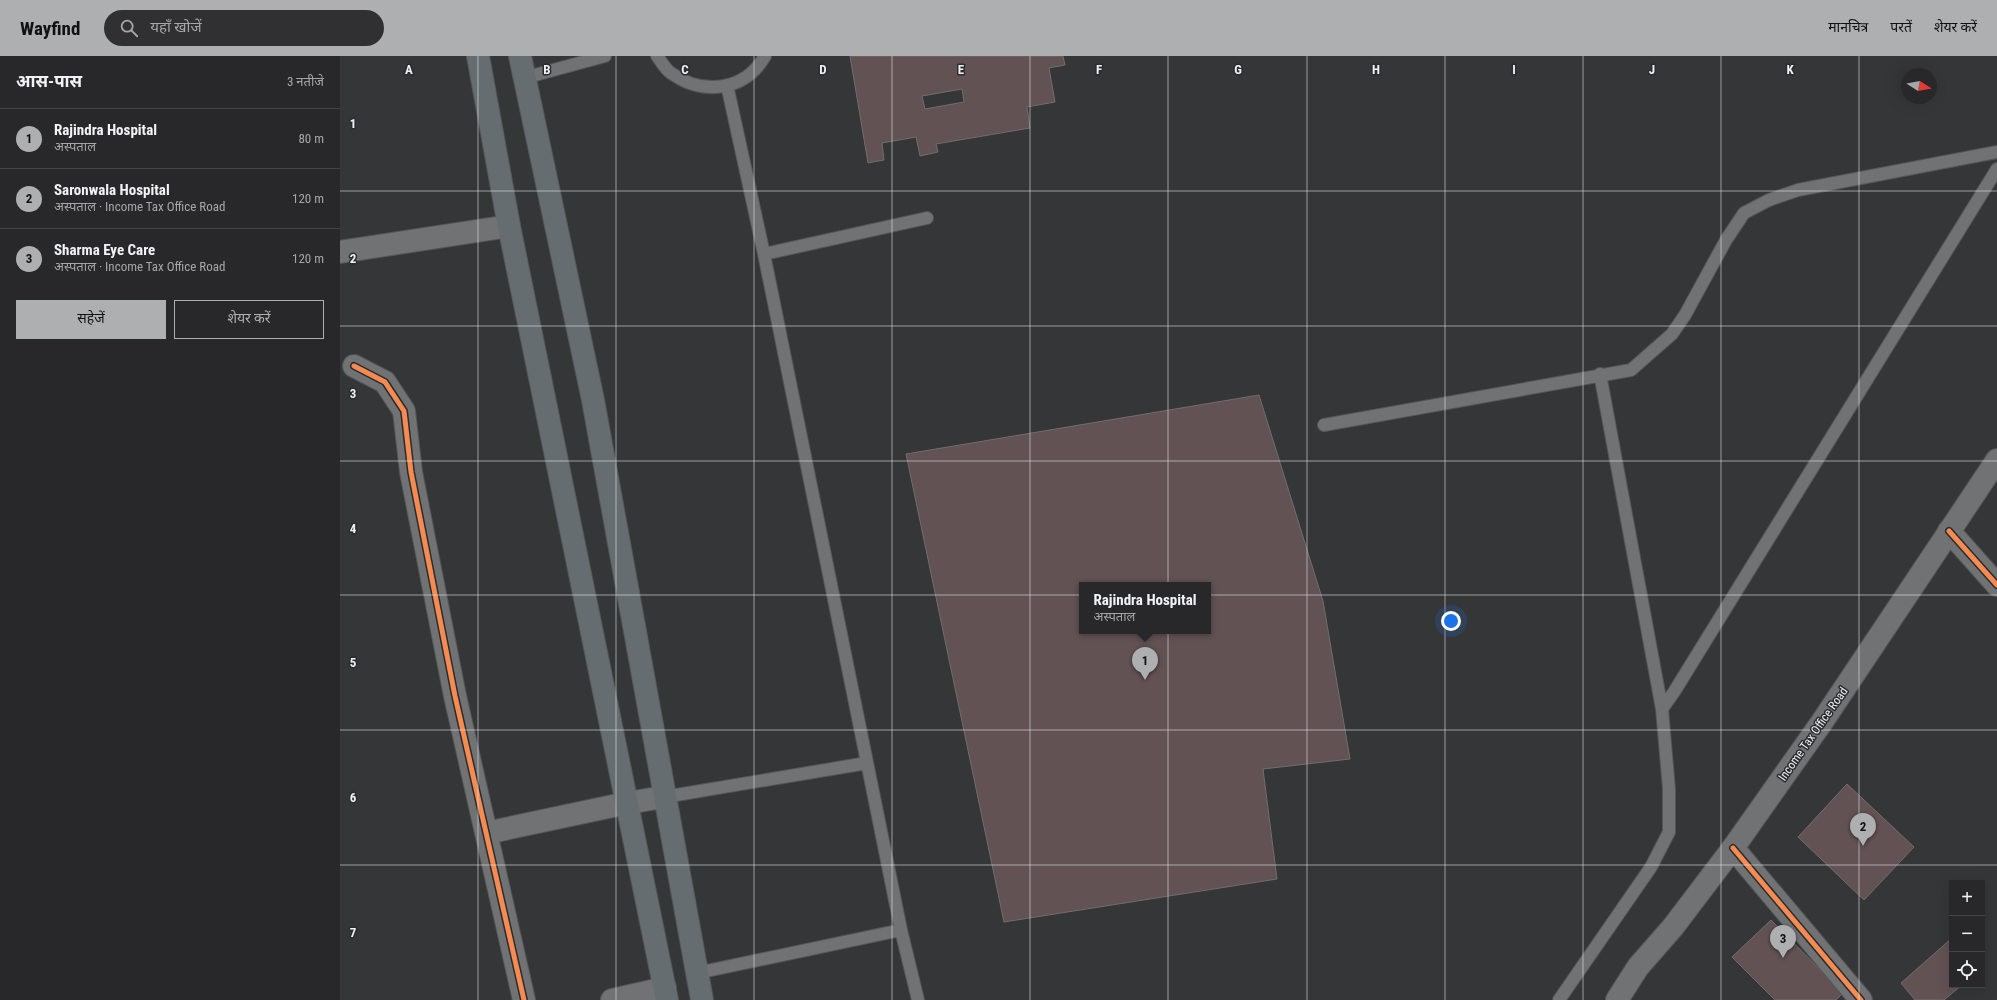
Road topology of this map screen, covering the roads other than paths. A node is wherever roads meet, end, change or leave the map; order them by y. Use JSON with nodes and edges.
{"nodes":[{"id":1,"x":478,"y":56,"type":"edge"},
{"id":2,"x":520,"y":56,"type":"edge"},
{"id":3,"x":605,"y":56,"type":"edge"},
{"id":4,"x":657,"y":56,"type":"edge"},
{"id":5,"x":765,"y":56,"type":"edge"},
{"id":6,"x":524,"y":78,"type":"junction"},
{"id":7,"x":727,"y":85,"type":"junction"},
{"id":8,"x":1997,"y":152,"type":"edge"},
{"id":9,"x":1997,"y":169,"type":"edge"},
{"id":10,"x":927,"y":218,"type":"dead end"},
{"id":11,"x":509,"y":226,"type":"junction"},
{"id":12,"x":340,"y":252,"type":"edge"},
{"id":13,"x":764,"y":254,"type":"junction"},
{"id":14,"x":354,"y":366,"type":"dead end"},
{"id":15,"x":1600,"y":374,"type":"junction"},
{"id":16,"x":1324,"y":425,"type":"dead end"},
{"id":17,"x":1997,"y":460,"type":"edge"},
{"id":18,"x":1949,"y":531,"type":"junction"},
{"id":19,"x":1997,"y":585,"type":"edge"},
{"id":20,"x":1662,"y":709,"type":"junction"},
{"id":21,"x":868,"y":763,"type":"junction"},
{"id":22,"x":664,"y":797,"type":"junction"},
{"id":23,"x":627,"y":803,"type":"junction"},
{"id":24,"x":486,"y":833,"type":"junction"},
{"id":25,"x":1733,"y":848,"type":"junction"},
{"id":26,"x":901,"y":930,"type":"junction"},
{"id":27,"x":697,"y":973,"type":"junction"},
{"id":28,"x":666,"y":994,"type":"edge"},
{"id":29,"x":524,"y":1000,"type":"edge"},
{"id":30,"x":612,"y":1000,"type":"edge"},
{"id":31,"x":702,"y":1000,"type":"edge"},
{"id":32,"x":918,"y":1000,"type":"edge"},
{"id":33,"x":1559,"y":1000,"type":"edge"},
{"id":34,"x":1617,"y":1000,"type":"edge"},
{"id":35,"x":1861,"y":1000,"type":"edge"}],
"edges":[{"from":1,"to":11,"type":"main road"},
{"from":2,"to":6,"type":"main road"},
{"from":3,"to":6,"type":"lane"},
{"from":4,"to":7,"type":"lane"},
{"from":5,"to":7,"type":"lane"},
{"from":6,"to":22,"type":"main road"},
{"from":7,"to":13,"type":"lane"},
{"from":8,"to":15,"type":"lane"},
{"from":9,"to":20,"type":"lane"},
{"from":10,"to":13,"type":"lane"},
{"from":11,"to":12,"type":"street"},
{"from":11,"to":23,"type":"main road"},
{"from":13,"to":21,"type":"lane"},
{"from":14,"to":24,"type":"street"},
{"from":15,"to":16,"type":"lane"},
{"from":15,"to":20,"type":"lane"},
{"from":17,"to":18,"type":"street","name":"Income Tax Office Road"},
{"from":18,"to":19,"type":"street"},
{"from":18,"to":25,"type":"street","name":"Income Tax Office Road"},
{"from":20,"to":33,"type":"lane"},
{"from":21,"to":22,"type":"lane"},
{"from":21,"to":26,"type":"lane"},
{"from":22,"to":23,"type":"street"},
{"from":22,"to":27,"type":"main road"},
{"from":23,"to":24,"type":"street"},
{"from":23,"to":28,"type":"main road"},
{"from":24,"to":29,"type":"street"},
{"from":25,"to":34,"type":"street","name":"Income Tax Office Road"},
{"from":25,"to":35,"type":"street"},
{"from":26,"to":27,"type":"lane"},
{"from":26,"to":32,"type":"lane"},
{"from":27,"to":31,"type":"main road"},
{"from":28,"to":30,"type":"street"}]}
